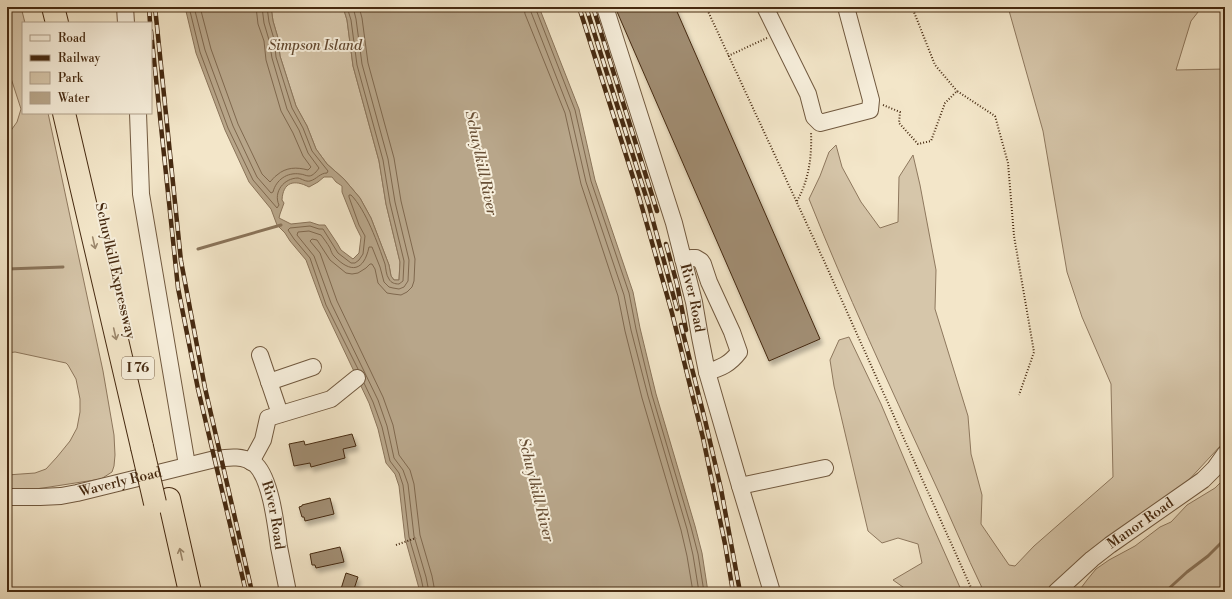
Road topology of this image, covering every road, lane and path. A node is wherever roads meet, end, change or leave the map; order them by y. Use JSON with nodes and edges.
{"nodes":[{"id":1,"x":39,"y":7,"type":"edge"},
{"id":2,"x":53,"y":7,"type":"edge"},
{"id":3,"x":125,"y":7,"type":"edge"},
{"id":4,"x":605,"y":7,"type":"edge"},
{"id":5,"x":706,"y":7,"type":"edge"},
{"id":6,"x":765,"y":7,"type":"edge"},
{"id":7,"x":846,"y":7,"type":"edge"},
{"id":8,"x":912,"y":7,"type":"edge"},
{"id":9,"x":43,"y":22,"type":"edge"},
{"id":10,"x":57,"y":22,"type":"edge"},
{"id":11,"x":126,"y":22,"type":"edge"},
{"id":12,"x":778,"y":33,"type":"junction"},
{"id":13,"x":728,"y":56,"type":"junction"},
{"id":14,"x":957,"y":91,"type":"junction"},
{"id":15,"x":871,"y":100,"type":"junction"},
{"id":16,"x":64,"y":114,"type":"edge"},
{"id":17,"x":78,"y":114,"type":"edge"},
{"id":18,"x":138,"y":114,"type":"edge"},
{"id":19,"x":820,"y":123,"type":"junction"},
{"id":20,"x":91,"y":200,"type":"junction"},
{"id":21,"x":796,"y":202,"type":"junction"},
{"id":22,"x":684,"y":259,"type":"junction"},
{"id":23,"x":260,"y":355,"type":"dead end"},
{"id":24,"x":313,"y":367,"type":"dead end"},
{"id":25,"x":707,"y":372,"type":"junction"},
{"id":26,"x":357,"y":378,"type":"dead end"},
{"id":27,"x":269,"y":382,"type":"junction"},
{"id":28,"x":1019,"y":395,"type":"dead end"},
{"id":29,"x":280,"y":414,"type":"junction"},
{"id":30,"x":1225,"y":454,"type":"edge"},
{"id":31,"x":251,"y":462,"type":"junction"},
{"id":32,"x":187,"y":465,"type":"junction"},
{"id":33,"x":825,"y":468,"type":"dead end"},
{"id":34,"x":740,"y":486,"type":"junction"},
{"id":35,"x":7,"y":497,"type":"edge"},
{"id":36,"x":162,"y":501,"type":"junction"},
{"id":37,"x":416,"y":538,"type":"dead end"},
{"id":38,"x":396,"y":545,"type":"dead end"},
{"id":39,"x":175,"y":592,"type":"edge"},
{"id":40,"x":190,"y":592,"type":"edge"},
{"id":41,"x":288,"y":592,"type":"edge"},
{"id":42,"x":772,"y":592,"type":"edge"},
{"id":43,"x":973,"y":592,"type":"edge"},
{"id":44,"x":1056,"y":592,"type":"edge"}],
"edges":[{"from":1,"to":9,"type":"highway"},
{"from":2,"to":10,"type":"highway"},
{"from":3,"to":11,"type":"street"},
{"from":4,"to":22,"type":"street","name":"River Road"},
{"from":5,"to":13,"type":"path"},
{"from":6,"to":12,"type":"street"},
{"from":7,"to":15,"type":"street"},
{"from":8,"to":14,"type":"path"},
{"from":12,"to":13,"type":"path"},
{"from":12,"to":19,"type":"street"},
{"from":13,"to":21,"type":"path"},
{"from":14,"to":15,"type":"path"},
{"from":14,"to":28,"type":"path"},
{"from":15,"to":19,"type":"street"},
{"from":16,"to":20,"type":"highway","name":"Schuylkill Expressway","number":"I 76"},
{"from":17,"to":20,"type":"highway","name":"Schuylkill Expressway","number":"I 76"},
{"from":18,"to":32,"type":"street"},
{"from":19,"to":21,"type":"path"},
{"from":20,"to":36,"type":"highway","name":"Schuylkill Expressway","number":"I 76","bridge":true},
{"from":21,"to":43,"type":"path"},
{"from":22,"to":25,"type":"street","name":"River Road"},
{"from":22,"to":25,"type":"street"},
{"from":23,"to":27,"type":"street"},
{"from":24,"to":27,"type":"street"},
{"from":25,"to":34,"type":"street","name":"River Road"},
{"from":26,"to":29,"type":"street"},
{"from":27,"to":29,"type":"street"},
{"from":29,"to":31,"type":"street"},
{"from":30,"to":44,"type":"street","name":"Manor Road"},
{"from":31,"to":32,"type":"street","name":"Waverly Road"},
{"from":31,"to":41,"type":"street","name":"River Road"},
{"from":32,"to":35,"type":"street","name":"Waverly Road"},
{"from":33,"to":34,"type":"street"},
{"from":34,"to":42,"type":"street","name":"River Road"},
{"from":36,"to":39,"type":"highway","name":"Schuylkill Expressway","number":"I 76"},
{"from":40,"to":36,"type":"highway","name":"Schuylkill Expressway","number":"I 76","one_way":true},
{"from":37,"to":38,"type":"path"}]}
